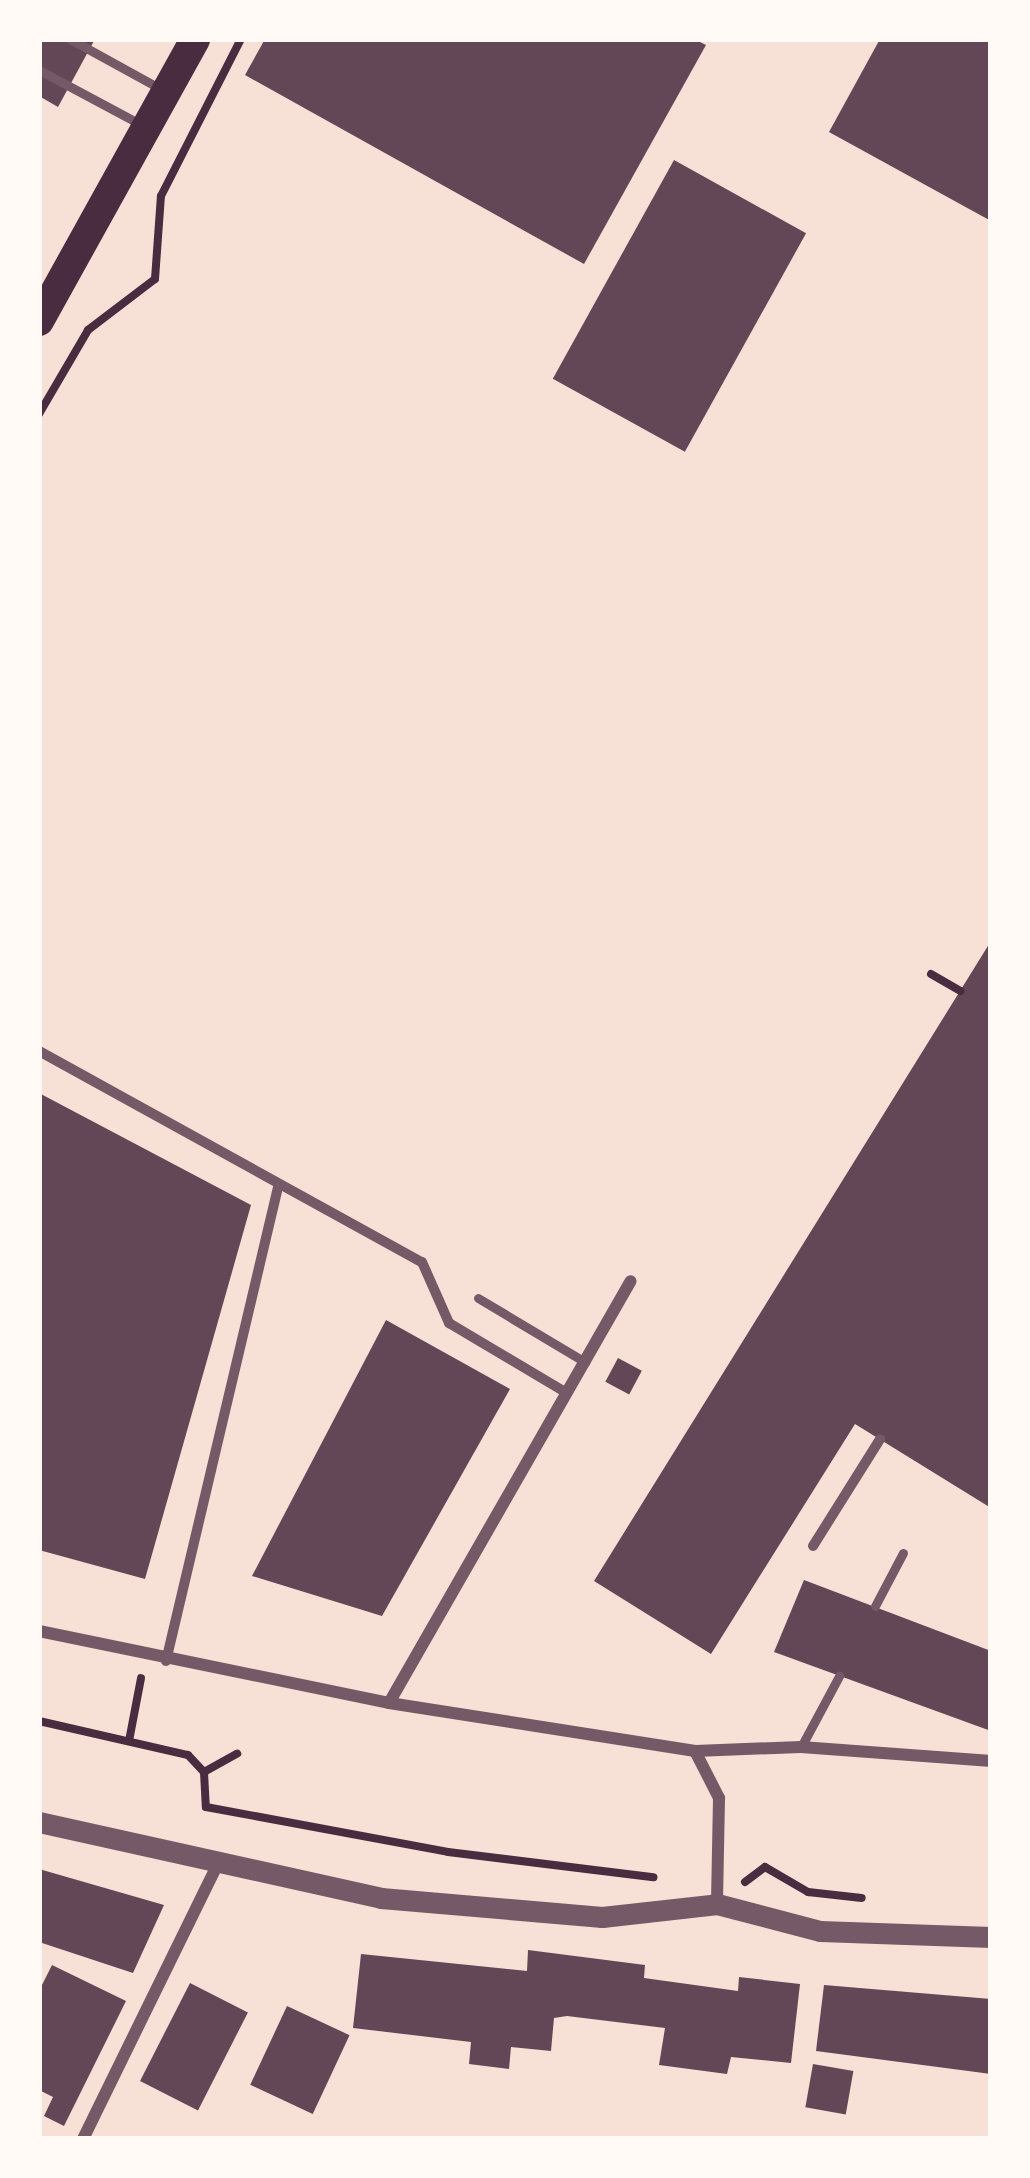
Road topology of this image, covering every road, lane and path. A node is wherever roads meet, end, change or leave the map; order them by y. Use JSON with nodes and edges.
{"nodes":[{"id":1,"x":70,"y":39,"type":"edge"},
{"id":2,"x":195,"y":39,"type":"edge"},
{"id":3,"x":242,"y":39,"type":"edge"},
{"id":4,"x":39,"y":70,"type":"edge"},
{"id":5,"x":166,"y":92,"type":"junction"},
{"id":6,"x":146,"y":128,"type":"junction"},
{"id":7,"x":39,"y":321,"type":"edge"},
{"id":8,"x":39,"y":414,"type":"edge"},
{"id":9,"x":932,"y":974,"type":"dead end"},
{"id":10,"x":960,"y":991,"type":"dead end"},
{"id":11,"x":39,"y":1051,"type":"edge"},
{"id":12,"x":278,"y":1186,"type":"junction"},
{"id":13,"x":632,"y":1281,"type":"dead end"},
{"id":14,"x":478,"y":1298,"type":"dead end"},
{"id":15,"x":585,"y":1362,"type":"junction"},
{"id":16,"x":568,"y":1393,"type":"junction"},
{"id":17,"x":880,"y":1439,"type":"dead end"},
{"id":18,"x":813,"y":1546,"type":"dead end"},
{"id":19,"x":903,"y":1552,"type":"dead end"},
{"id":20,"x":875,"y":1606,"type":"dead end"},
{"id":21,"x":39,"y":1631,"type":"edge"},
{"id":22,"x":166,"y":1661,"type":"junction"},
{"id":23,"x":838,"y":1676,"type":"dead end"},
{"id":24,"x":389,"y":1703,"type":"junction"},
{"id":25,"x":39,"y":1721,"type":"edge"},
{"id":26,"x":129,"y":1742,"type":"junction"},
{"id":27,"x":801,"y":1747,"type":"junction"},
{"id":28,"x":695,"y":1751,"type":"junction"},
{"id":29,"x":237,"y":1754,"type":"dead end"},
{"id":30,"x":991,"y":1761,"type":"edge"},
{"id":31,"x":205,"y":1772,"type":"junction"},
{"id":32,"x":39,"y":1822,"type":"edge"},
{"id":33,"x":217,"y":1865,"type":"junction"},
{"id":34,"x":653,"y":1877,"type":"dead end"},
{"id":35,"x":869,"y":1898,"type":"dead end"},
{"id":36,"x":717,"y":1904,"type":"junction"},
{"id":37,"x":991,"y":1937,"type":"edge"},
{"id":38,"x":83,"y":2139,"type":"edge"}],
"edges":[{"from":1,"to":5,"type":"lane"},
{"from":2,"to":5,"type":"main road"},
{"from":3,"to":8,"type":"path"},
{"from":4,"to":6,"type":"lane"},
{"from":5,"to":6,"type":"main road"},
{"from":6,"to":7,"type":"main road"},
{"from":9,"to":10,"type":"path"},
{"from":11,"to":12,"type":"street"},
{"from":12,"to":16,"type":"street"},
{"from":12,"to":22,"type":"street"},
{"from":13,"to":15,"type":"street"},
{"from":14,"to":15,"type":"lane"},
{"from":15,"to":16,"type":"street"},
{"from":16,"to":24,"type":"street"},
{"from":17,"to":18,"type":"street"},
{"from":19,"to":20,"type":"lane"},
{"from":21,"to":22,"type":"street"},
{"from":22,"to":24,"type":"street"},
{"from":22,"to":26,"type":"path"},
{"from":23,"to":27,"type":"lane"},
{"from":24,"to":28,"type":"street"},
{"from":25,"to":26,"type":"path"},
{"from":26,"to":31,"type":"path"},
{"from":27,"to":28,"type":"street"},
{"from":27,"to":30,"type":"street"},
{"from":28,"to":36,"type":"street"},
{"from":29,"to":31,"type":"path"},
{"from":31,"to":34,"type":"path"},
{"from":32,"to":33,"type":"street"},
{"from":33,"to":36,"type":"street"},
{"from":33,"to":38,"type":"street"},
{"from":35,"to":36,"type":"path"},
{"from":36,"to":37,"type":"street"}]}
